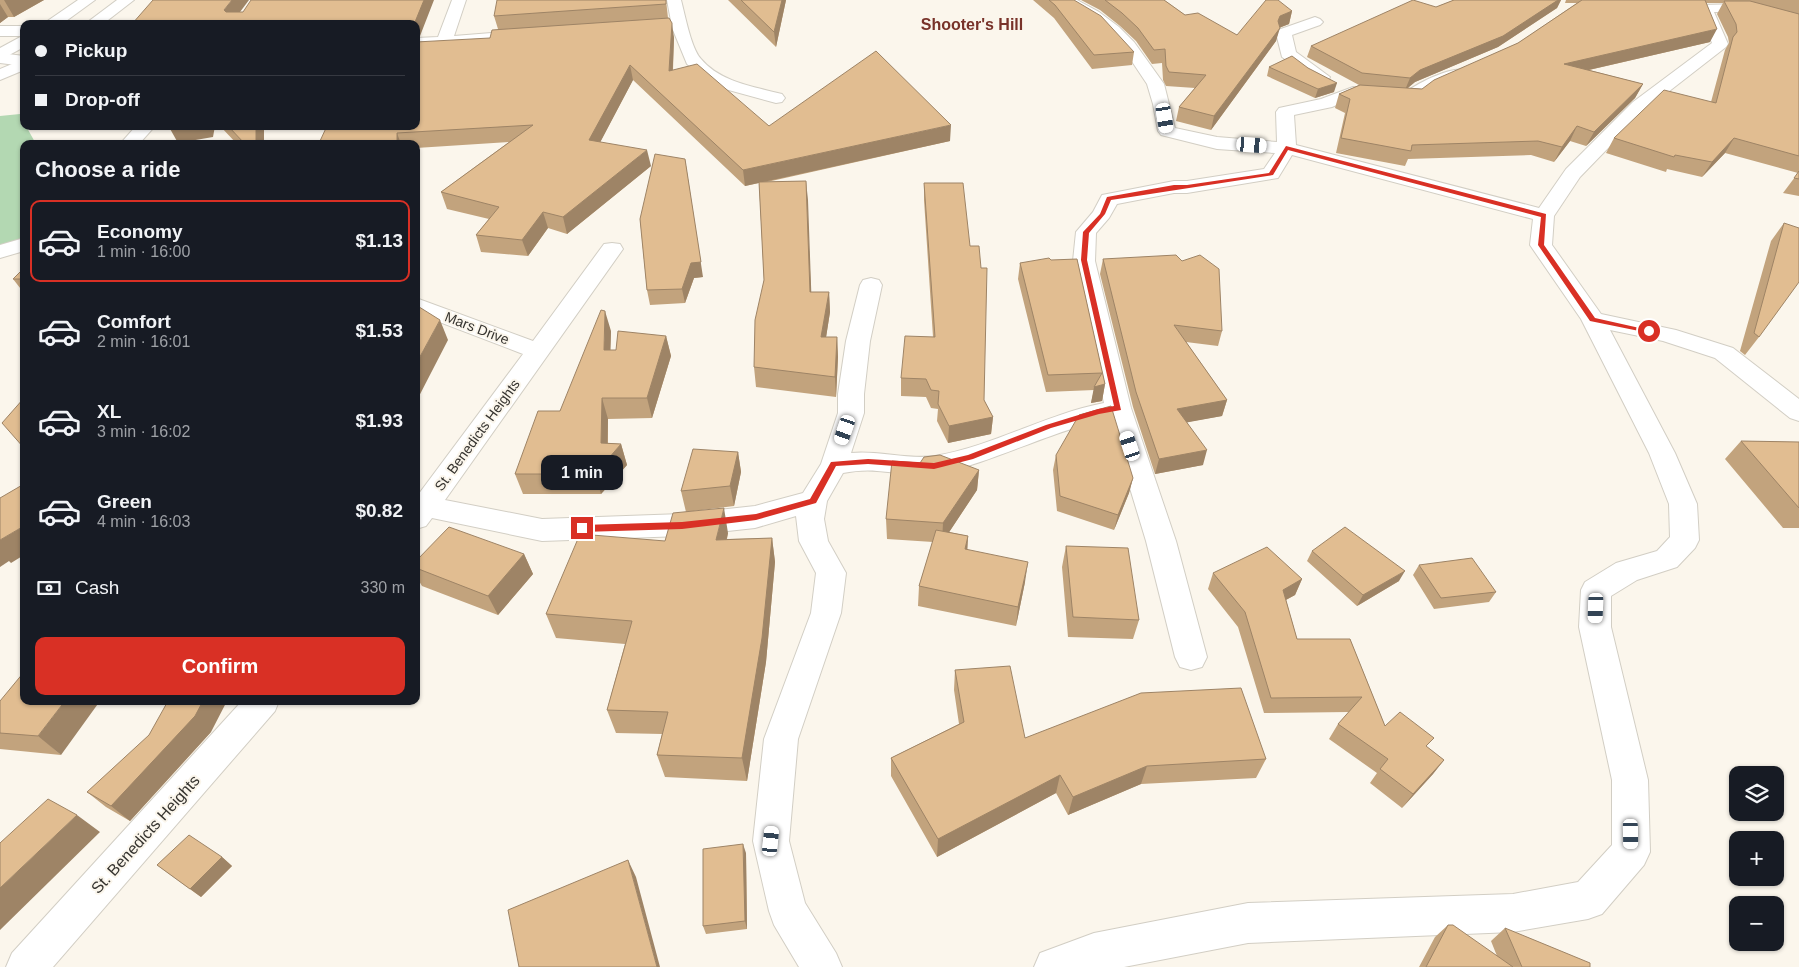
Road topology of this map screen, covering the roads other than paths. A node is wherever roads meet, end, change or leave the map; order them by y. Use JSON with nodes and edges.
{"nodes":[{"id":1,"x":88,"y":0,"type":"edge"},
{"id":2,"x":127,"y":0,"type":"edge"},
{"id":3,"x":459,"y":0,"type":"edge"},
{"id":4,"x":674,"y":0,"type":"edge"},
{"id":5,"x":1068,"y":0,"type":"edge"},
{"id":6,"x":58,"y":20,"type":"edge"},
{"id":7,"x":99,"y":20,"type":"edge"},
{"id":8,"x":1315,"y":22,"type":"dead end"},
{"id":9,"x":1799,"y":22,"type":"edge"},
{"id":10,"x":679,"y":24,"type":"junction"},
{"id":11,"x":620,"y":29,"type":"edge"},
{"id":12,"x":0,"y":31,"type":"edge"},
{"id":13,"x":20,"y":31,"type":"edge"},
{"id":14,"x":542,"y":34,"type":"edge"},
{"id":15,"x":444,"y":41,"type":"junction"},
{"id":16,"x":20,"y":43,"type":"edge"},
{"id":17,"x":420,"y":43,"type":"edge"},
{"id":18,"x":0,"y":56,"type":"edge"},
{"id":19,"x":20,"y":62,"type":"edge"},
{"id":20,"x":20,"y":65,"type":"edge"},
{"id":21,"x":1473,"y":67,"type":"edge"},
{"id":22,"x":0,"y":75,"type":"edge"},
{"id":23,"x":1353,"y":92,"type":"junction"},
{"id":24,"x":776,"y":98,"type":"dead end"},
{"id":25,"x":142,"y":130,"type":"edge"},
{"id":26,"x":133,"y":140,"type":"edge"},
{"id":27,"x":1286,"y":148,"type":"junction"},
{"id":28,"x":1544,"y":216,"type":"junction"},
{"id":29,"x":20,"y":245,"type":"edge"},
{"id":30,"x":612,"y":248,"type":"dead end"},
{"id":31,"x":0,"y":252,"type":"edge"},
{"id":32,"x":871,"y":285,"type":"dead end"},
{"id":33,"x":420,"y":307,"type":"edge"},
{"id":34,"x":1593,"y":319,"type":"junction"},
{"id":35,"x":538,"y":351,"type":"junction"},
{"id":36,"x":1118,"y":408,"type":"junction"},
{"id":37,"x":1799,"y":412,"type":"edge"},
{"id":38,"x":834,"y":464,"type":"junction"},
{"id":39,"x":813,"y":501,"type":"junction"},
{"id":40,"x":420,"y":509,"type":"edge"},
{"id":41,"x":420,"y":510,"type":"edge"},
{"id":42,"x":1191,"y":656,"type":"dead end"},
{"id":43,"x":259,"y":705,"type":"edge"},
{"id":44,"x":26,"y":967,"type":"edge"},
{"id":45,"x":822,"y":967,"type":"edge"},
{"id":46,"x":1054,"y":967,"type":"edge"}],
"edges":[{"from":1,"to":6,"type":"main road"},
{"from":2,"to":7,"type":"main road"},
{"from":3,"to":15,"type":"main road"},
{"from":4,"to":10,"type":"main road"},
{"from":5,"to":27,"type":"main road"},
{"from":8,"to":23,"type":"main road"},
{"from":9,"to":28,"type":"main road"},
{"from":10,"to":11,"type":"main road"},
{"from":10,"to":24,"type":"main road"},
{"from":12,"to":13,"type":"main road"},
{"from":14,"to":15,"type":"main road"},
{"from":15,"to":17,"type":"main road"},
{"from":16,"to":18,"type":"main road"},
{"from":18,"to":19,"type":"main road"},
{"from":20,"to":22,"type":"main road"},
{"from":21,"to":23,"type":"main road"},
{"from":23,"to":27,"type":"main road"},
{"from":25,"to":26,"type":"main road"},
{"from":27,"to":28,"type":"main road"},
{"from":27,"to":36,"type":"main road"},
{"from":28,"to":34,"type":"main road"},
{"from":29,"to":31,"type":"main road"},
{"from":30,"to":35,"type":"main road","name":"St. Benedicts Heights"},
{"from":32,"to":38,"type":"main road"},
{"from":33,"to":35,"type":"main road","name":"Mars Drive"},
{"from":34,"to":37,"type":"main road"},
{"from":34,"to":46,"type":"main road"},
{"from":35,"to":40,"type":"main road","name":"St. Benedicts Heights"},
{"from":36,"to":38,"type":"main road"},
{"from":36,"to":42,"type":"main road"},
{"from":38,"to":39,"type":"main road"},
{"from":39,"to":41,"type":"main road"},
{"from":39,"to":45,"type":"main road"},
{"from":43,"to":44,"type":"main road","name":"St. Benedicts Heights"}]}
